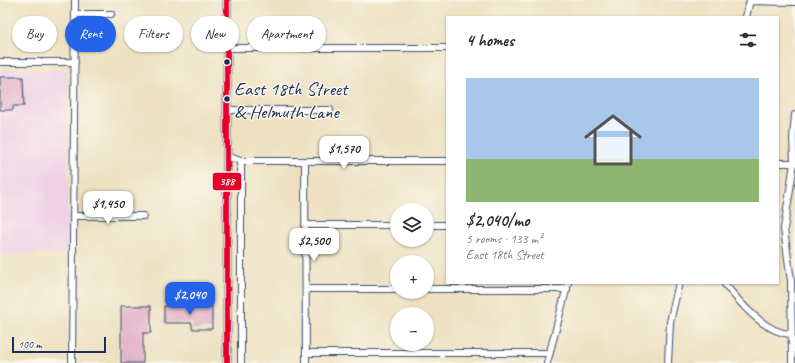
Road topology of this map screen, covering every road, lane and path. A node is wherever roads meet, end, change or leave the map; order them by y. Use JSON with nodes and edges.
{"nodes":[{"id":1,"x":76,"y":0,"type":"edge"},
{"id":2,"x":227,"y":0,"type":"edge"},
{"id":3,"x":750,"y":0,"type":"edge"},
{"id":4,"x":795,"y":2,"type":"edge"},
{"id":5,"x":75,"y":14,"type":"junction"},
{"id":6,"x":111,"y":14,"type":"dead end"},
{"id":7,"x":227,"y":16,"type":"edge"},
{"id":8,"x":746,"y":16,"type":"edge"},
{"id":9,"x":239,"y":48,"type":"edge"},
{"id":10,"x":446,"y":48,"type":"edge"},
{"id":11,"x":227,"y":52,"type":"edge"},
{"id":12,"x":0,"y":62,"type":"edge"},
{"id":13,"x":75,"y":62,"type":"junction"},
{"id":14,"x":226,"y":110,"type":"junction"},
{"id":15,"x":330,"y":110,"type":"dead end"},
{"id":16,"x":795,"y":115,"type":"edge"},
{"id":17,"x":226,"y":156,"type":"junction"},
{"id":18,"x":241,"y":161,"type":"junction"},
{"id":19,"x":305,"y":161,"type":"junction"},
{"id":20,"x":446,"y":161,"type":"edge"},
{"id":21,"x":779,"y":163,"type":"edge"},
{"id":22,"x":794,"y":163,"type":"edge"},
{"id":23,"x":73,"y":216,"type":"junction"},
{"id":24,"x":143,"y":216,"type":"dead end"},
{"id":25,"x":446,"y":224,"type":"edge"},
{"id":26,"x":305,"y":225,"type":"junction"},
{"id":27,"x":390,"y":225,"type":"edge"},
{"id":28,"x":434,"y":225,"type":"edge"},
{"id":29,"x":679,"y":284,"type":"edge"},
{"id":30,"x":725,"y":284,"type":"edge"},
{"id":31,"x":568,"y":286,"type":"edge"},
{"id":32,"x":306,"y":289,"type":"junction"},
{"id":33,"x":390,"y":289,"type":"edge"},
{"id":34,"x":434,"y":289,"type":"edge"},
{"id":35,"x":791,"y":334,"type":"junction"},
{"id":36,"x":306,"y":353,"type":"junction"},
{"id":37,"x":550,"y":353,"type":"junction"},
{"id":38,"x":72,"y":363,"type":"edge"},
{"id":39,"x":227,"y":363,"type":"edge"},
{"id":40,"x":241,"y":363,"type":"edge"},
{"id":41,"x":306,"y":363,"type":"edge"},
{"id":42,"x":547,"y":363,"type":"edge"},
{"id":43,"x":668,"y":363,"type":"edge"},
{"id":44,"x":792,"y":363,"type":"edge"}],
"edges":[{"from":1,"to":5,"type":"street"},
{"from":2,"to":7,"type":"main road"},
{"from":3,"to":4,"type":"street"},
{"from":3,"to":8,"type":"street"},
{"from":5,"to":6,"type":"street"},
{"from":5,"to":13,"type":"street"},
{"from":9,"to":10,"type":"street"},
{"from":11,"to":14,"type":"main road"},
{"from":12,"to":13,"type":"street"},
{"from":13,"to":23,"type":"street"},
{"from":14,"to":15,"type":"street"},
{"from":14,"to":17,"type":"main road"},
{"from":16,"to":22,"type":"street"},
{"from":17,"to":18,"type":"street"},
{"from":17,"to":39,"type":"main road"},
{"from":18,"to":19,"type":"street"},
{"from":18,"to":40,"type":"street"},
{"from":19,"to":20,"type":"street"},
{"from":19,"to":26,"type":"street"},
{"from":21,"to":22,"type":"street"},
{"from":22,"to":35,"type":"street"},
{"from":23,"to":24,"type":"street"},
{"from":23,"to":38,"type":"street"},
{"from":25,"to":28,"type":"street"},
{"from":26,"to":27,"type":"street"},
{"from":26,"to":32,"type":"street"},
{"from":29,"to":43,"type":"street"},
{"from":30,"to":35,"type":"street"},
{"from":31,"to":34,"type":"street"},
{"from":31,"to":37,"type":"street"},
{"from":32,"to":33,"type":"street"},
{"from":32,"to":36,"type":"street"},
{"from":35,"to":44,"type":"street"},
{"from":36,"to":37,"type":"street"},
{"from":36,"to":41,"type":"street"},
{"from":37,"to":42,"type":"street"}]}
